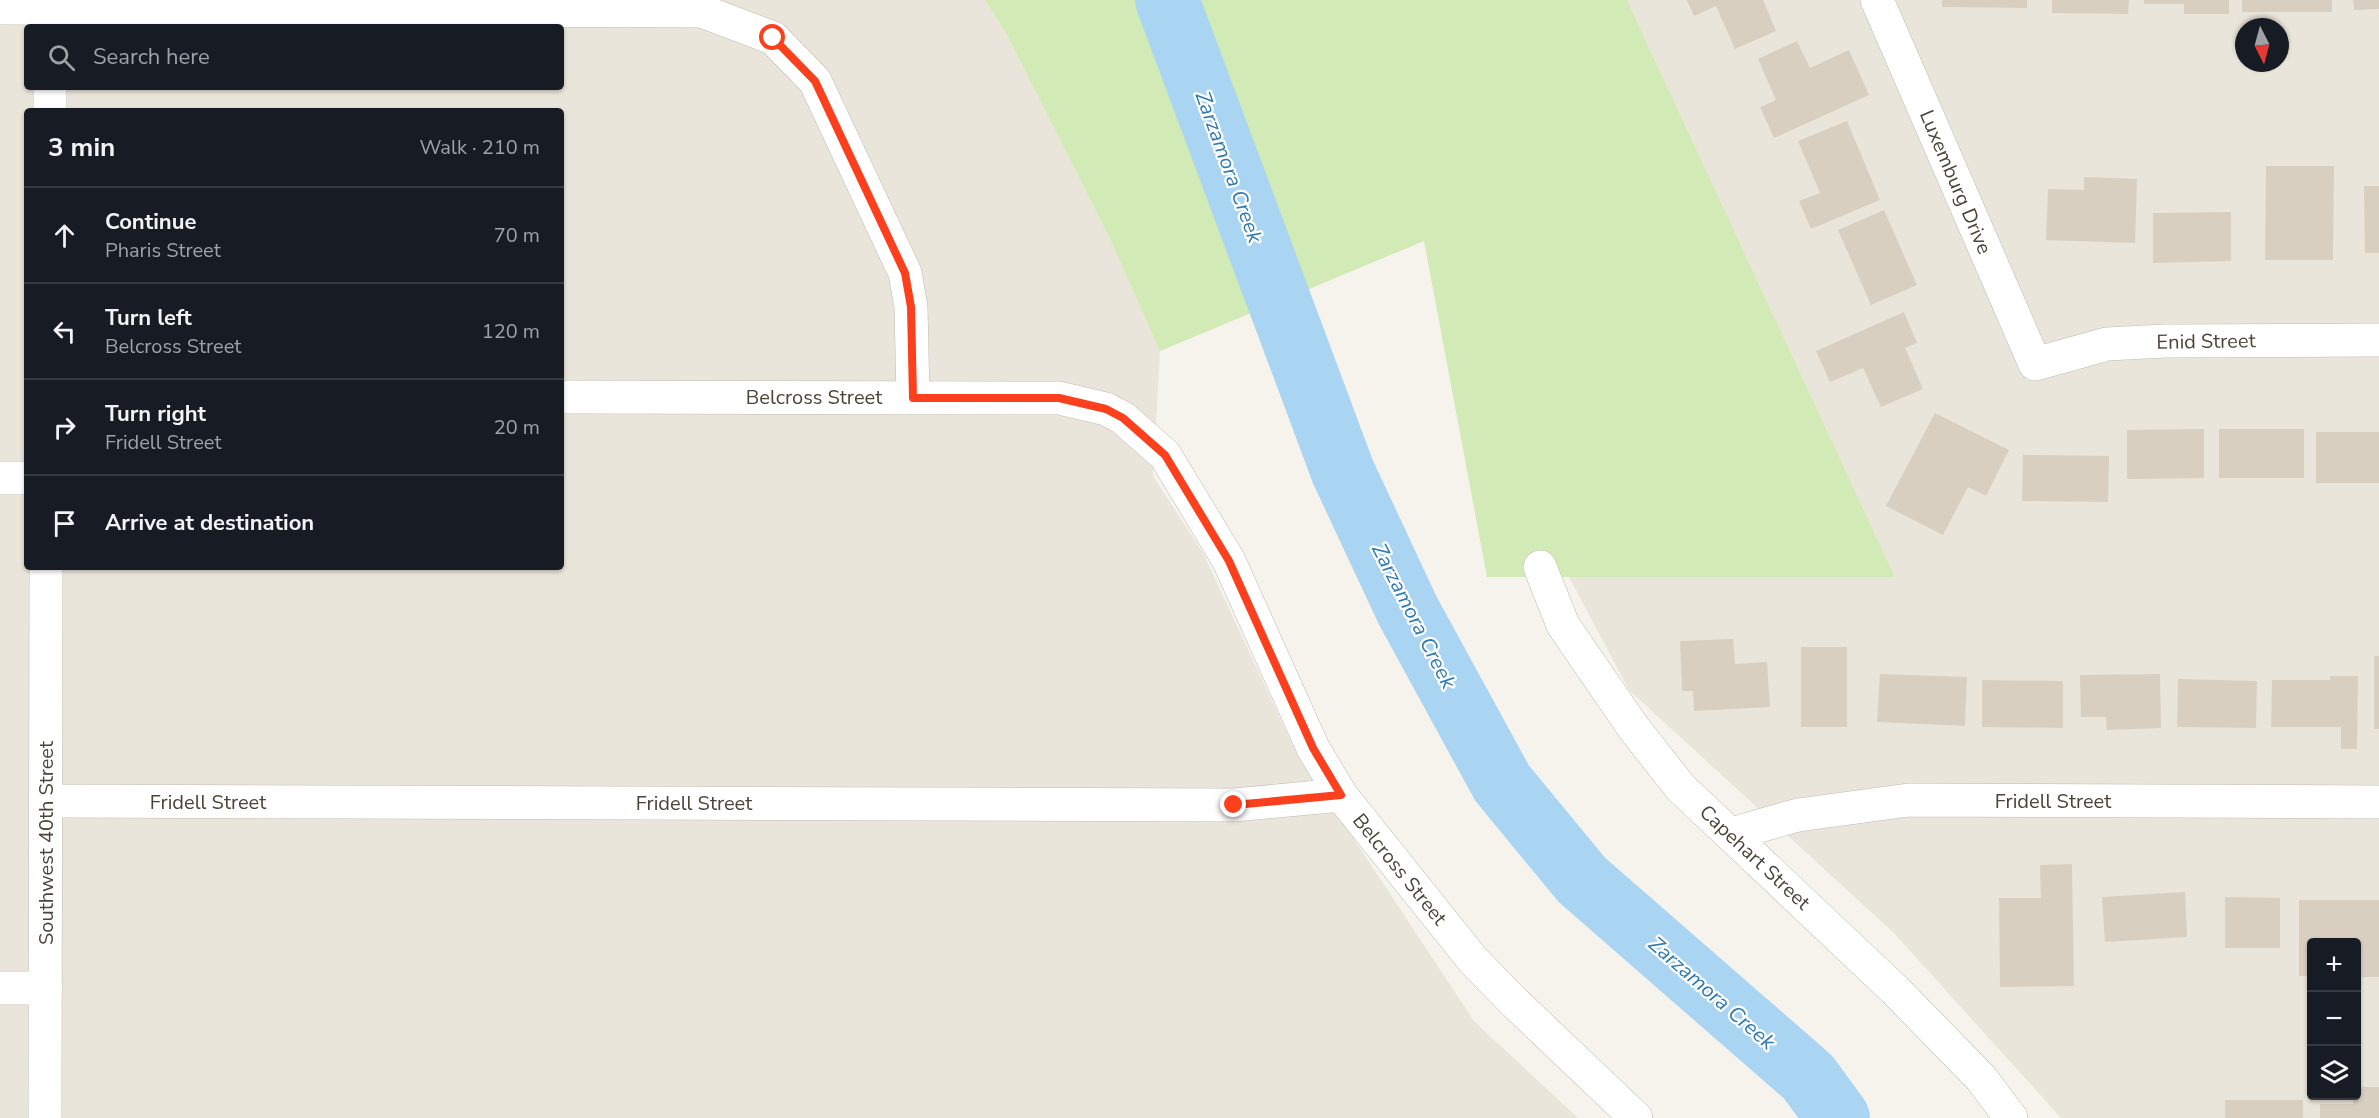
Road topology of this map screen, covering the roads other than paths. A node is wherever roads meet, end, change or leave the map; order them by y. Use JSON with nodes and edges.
{"nodes":[{"id":1,"x":1877,"y":0,"type":"edge"},
{"id":2,"x":0,"y":8,"type":"edge"},
{"id":3,"x":49,"y":17,"type":"edge"},
{"id":4,"x":50,"y":90,"type":"edge"},
{"id":5,"x":50,"y":108,"type":"edge"},
{"id":6,"x":2379,"y":340,"type":"edge"},
{"id":7,"x":2035,"y":364,"type":"joint"},
{"id":8,"x":564,"y":398,"type":"edge"},
{"id":9,"x":913,"y":398,"type":"junction"},
{"id":10,"x":0,"y":478,"type":"edge"},
{"id":11,"x":24,"y":478,"type":"edge"},
{"id":12,"x":1540,"y":567,"type":"dead end"},
{"id":13,"x":46,"y":570,"type":"edge"},
{"id":14,"x":1341,"y":795,"type":"junction"},
{"id":15,"x":47,"y":801,"type":"junction"},
{"id":16,"x":2379,"y":802,"type":"edge"},
{"id":17,"x":1731,"y":834,"type":"junction"},
{"id":18,"x":0,"y":988,"type":"edge"},
{"id":19,"x":46,"y":988,"type":"junction"},
{"id":20,"x":45,"y":1118,"type":"edge"},
{"id":21,"x":1636,"y":1118,"type":"edge"},
{"id":22,"x":2011,"y":1118,"type":"edge"}],
"edges":[{"from":1,"to":7,"type":"street","name":"Luxemburg Drive"},
{"from":2,"to":3,"type":"street"},
{"from":3,"to":9,"type":"street"},
{"from":4,"to":5,"type":"street"},
{"from":6,"to":7,"type":"street","name":"Enid Street"},
{"from":8,"to":9,"type":"street","name":"Belcross Street"},
{"from":9,"to":14,"type":"street","name":"Belcross Street"},
{"from":10,"to":11,"type":"street"},
{"from":12,"to":17,"type":"street","name":"Capehart Street"},
{"from":13,"to":15,"type":"street","name":"Southwest 40th Street"},
{"from":14,"to":15,"type":"street","name":"Fridell Street"},
{"from":14,"to":21,"type":"street","name":"Belcross Street"},
{"from":15,"to":19,"type":"street","name":"Southwest 40th Street"},
{"from":16,"to":17,"type":"street","name":"Fridell Street"},
{"from":17,"to":22,"type":"street","name":"Capehart Street"},
{"from":18,"to":19,"type":"street"},
{"from":19,"to":20,"type":"street","name":"Southwest 40th Street"}]}
